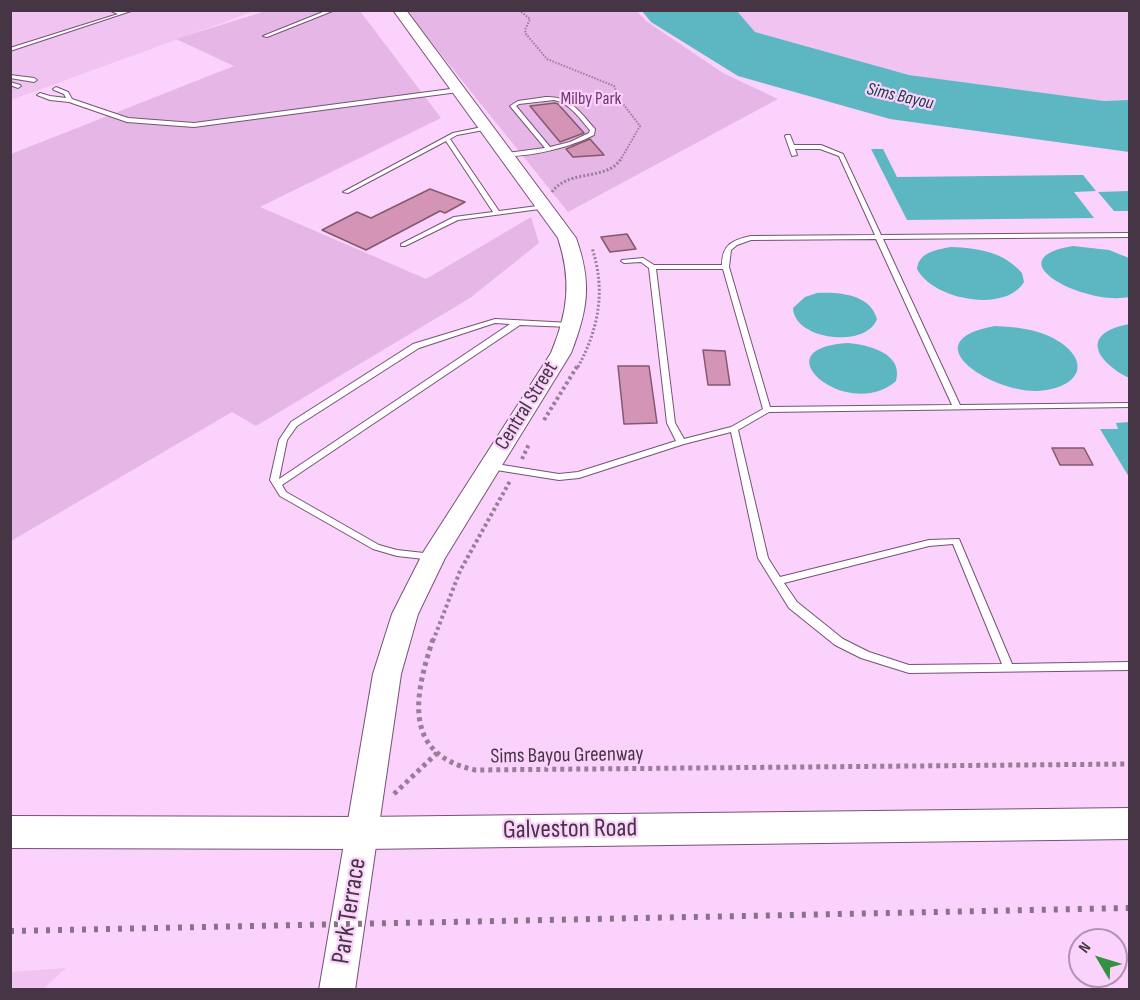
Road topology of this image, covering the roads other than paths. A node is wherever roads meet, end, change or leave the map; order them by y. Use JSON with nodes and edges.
{"nodes":[{"id":1,"x":111,"y":10,"type":"edge"},
{"id":2,"x":132,"y":10,"type":"edge"},
{"id":3,"x":333,"y":10,"type":"edge"},
{"id":4,"x":399,"y":10,"type":"edge"},
{"id":5,"x":122,"y":14,"type":"junction"},
{"id":6,"x":265,"y":36,"type":"dead end"},
{"id":7,"x":10,"y":50,"type":"edge"},
{"id":8,"x":10,"y":76,"type":"edge"},
{"id":9,"x":34,"y":81,"type":"dead end"},
{"id":10,"x":10,"y":83,"type":"edge"},
{"id":11,"x":18,"y":86,"type":"dead end"},
{"id":12,"x":56,"y":89,"type":"dead end"},
{"id":13,"x":458,"y":90,"type":"junction"},
{"id":14,"x":40,"y":94,"type":"dead end"},
{"id":15,"x":70,"y":100,"type":"junction"},
{"id":16,"x":487,"y":128,"type":"junction"},
{"id":17,"x":788,"y":136,"type":"dead end"},
{"id":18,"x":447,"y":139,"type":"junction"},
{"id":19,"x":548,"y":148,"type":"junction"},
{"id":20,"x":507,"y":156,"type":"junction"},
{"id":21,"x":346,"y":192,"type":"dead end"},
{"id":22,"x":548,"y":201,"type":"junction"},
{"id":23,"x":497,"y":213,"type":"junction"},
{"id":24,"x":1130,"y":234,"type":"edge"},
{"id":25,"x":880,"y":237,"type":"junction"},
{"id":26,"x":403,"y":245,"type":"dead end"},
{"id":27,"x":624,"y":261,"type":"dead end"},
{"id":28,"x":652,"y":267,"type":"junction"},
{"id":29,"x":726,"y":267,"type":"junction"},
{"id":30,"x":517,"y":323,"type":"junction"},
{"id":31,"x":573,"y":325,"type":"junction"},
{"id":32,"x":1130,"y":405,"type":"edge"},
{"id":33,"x":957,"y":407,"type":"junction"},
{"id":34,"x":767,"y":410,"type":"junction"},
{"id":35,"x":734,"y":429,"type":"junction"},
{"id":36,"x":681,"y":442,"type":"junction"},
{"id":37,"x":490,"y":466,"type":"junction"},
{"id":38,"x":277,"y":484,"type":"junction"},
{"id":39,"x":433,"y":557,"type":"junction"},
{"id":40,"x":778,"y":581,"type":"junction"},
{"id":41,"x":1130,"y":666,"type":"edge"},
{"id":42,"x":1009,"y":668,"type":"junction"},
{"id":43,"x":1130,"y":823,"type":"edge"},
{"id":44,"x":10,"y":832,"type":"edge"},
{"id":45,"x":362,"y":833,"type":"junction"},
{"id":46,"x":338,"y":990,"type":"edge"}],
"edges":[{"from":1,"to":5,"type":"lane"},
{"from":2,"to":5,"type":"lane"},
{"from":3,"to":6,"type":"lane"},
{"from":4,"to":13,"type":"street","name":"Central Street"},
{"from":5,"to":7,"type":"lane"},
{"from":8,"to":9,"type":"lane"},
{"from":10,"to":11,"type":"lane"},
{"from":12,"to":15,"type":"lane"},
{"from":13,"to":15,"type":"lane"},
{"from":13,"to":16,"type":"street","name":"Central Street"},
{"from":14,"to":15,"type":"lane"},
{"from":16,"to":18,"type":"lane"},
{"from":16,"to":20,"type":"street","name":"Central Street"},
{"from":17,"to":25,"type":"lane"},
{"from":18,"to":21,"type":"lane"},
{"from":18,"to":23,"type":"lane"},
{"from":19,"to":19,"type":"lane"},
{"from":19,"to":20,"type":"lane"},
{"from":20,"to":22,"type":"street","name":"Central Street"},
{"from":22,"to":23,"type":"lane"},
{"from":22,"to":31,"type":"street","name":"Central Street"},
{"from":23,"to":26,"type":"lane"},
{"from":24,"to":25,"type":"lane"},
{"from":25,"to":29,"type":"lane"},
{"from":25,"to":33,"type":"lane"},
{"from":27,"to":28,"type":"lane"},
{"from":28,"to":29,"type":"lane"},
{"from":28,"to":36,"type":"lane"},
{"from":29,"to":34,"type":"lane"},
{"from":30,"to":31,"type":"lane"},
{"from":30,"to":38,"type":"lane"},
{"from":30,"to":38,"type":"lane"},
{"from":31,"to":37,"type":"street","name":"Central Street"},
{"from":32,"to":33,"type":"lane"},
{"from":33,"to":34,"type":"lane"},
{"from":34,"to":35,"type":"lane"},
{"from":35,"to":36,"type":"lane"},
{"from":35,"to":40,"type":"lane"},
{"from":36,"to":37,"type":"lane"},
{"from":37,"to":39,"type":"street","name":"Central Street"},
{"from":38,"to":39,"type":"lane"},
{"from":39,"to":45,"type":"street","name":"Central Street"},
{"from":40,"to":42,"type":"lane"},
{"from":40,"to":42,"type":"lane"},
{"from":41,"to":42,"type":"lane"},
{"from":43,"to":45,"type":"main road","name":"Galveston Road"},
{"from":44,"to":45,"type":"main road","name":"Galveston Road"},
{"from":45,"to":46,"type":"street","name":"Park Terrace"}]}
